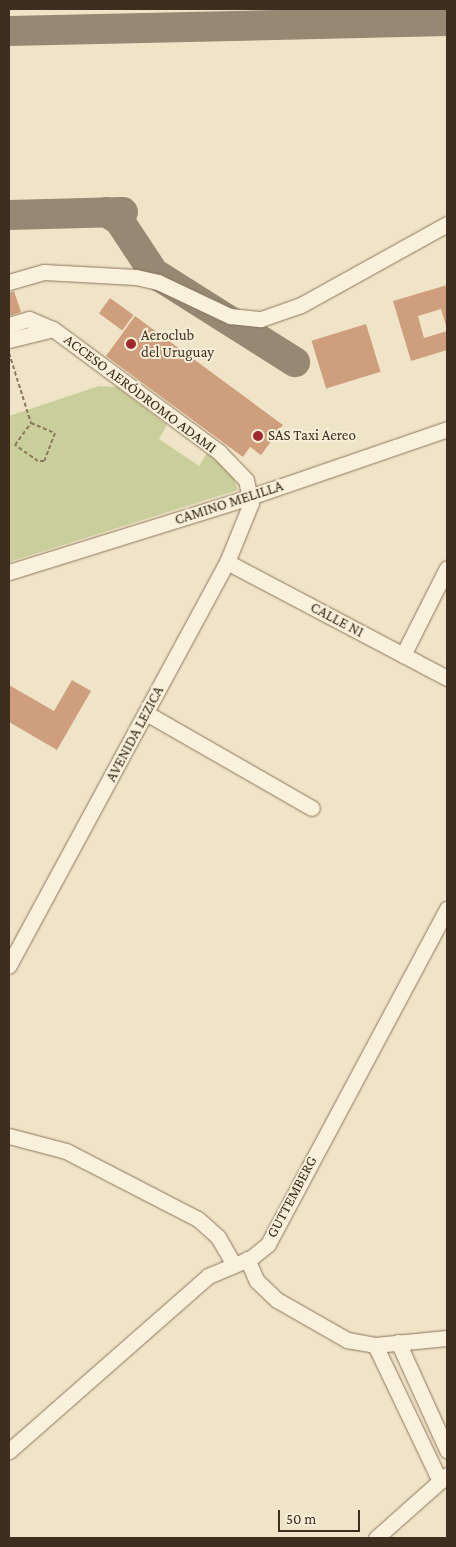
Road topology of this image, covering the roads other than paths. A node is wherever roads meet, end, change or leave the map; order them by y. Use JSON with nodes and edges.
{"nodes":[{"id":1,"x":447,"y":224,"type":"edge"},
{"id":2,"x":9,"y":282,"type":"edge"},
{"id":3,"x":9,"y":325,"type":"edge"},
{"id":4,"x":53,"y":329,"type":"junction"},
{"id":5,"x":9,"y":340,"type":"edge"},
{"id":6,"x":447,"y":429,"type":"edge"},
{"id":7,"x":250,"y":498,"type":"junction"},
{"id":8,"x":227,"y":562,"type":"junction"},
{"id":9,"x":447,"y":568,"type":"edge"},
{"id":10,"x":9,"y":572,"type":"edge"},
{"id":11,"x":403,"y":655,"type":"junction"},
{"id":12,"x":447,"y":678,"type":"edge"},
{"id":13,"x":146,"y":713,"type":"junction"},
{"id":14,"x":312,"y":808,"type":"dead end"},
{"id":15,"x":447,"y":909,"type":"edge"},
{"id":16,"x":9,"y":966,"type":"edge"},
{"id":17,"x":9,"y":1136,"type":"edge"},
{"id":18,"x":240,"y":1261,"type":"junction"},
{"id":19,"x":447,"y":1338,"type":"edge"},
{"id":20,"x":398,"y":1342,"type":"junction"},
{"id":21,"x":375,"y":1345,"type":"junction"},
{"id":22,"x":447,"y":1450,"type":"edge"},
{"id":23,"x":9,"y":1451,"type":"edge"},
{"id":24,"x":444,"y":1478,"type":"edge"},
{"id":25,"x":376,"y":1538,"type":"edge"}],
"edges":[{"from":1,"to":2,"type":"street"},
{"from":3,"to":4,"type":"street"},
{"from":4,"to":5,"type":"street","name":"ACCESO AERÓDROMO ADAMI"},
{"from":4,"to":7,"type":"street","name":"ACCESO AERÓDROMO ADAMI"},
{"from":6,"to":7,"type":"street","name":"CAMINO MELILLA"},
{"from":7,"to":8,"type":"street","name":"AVENIDA LEZICA"},
{"from":7,"to":10,"type":"street","name":"CAMINO MELILLA"},
{"from":8,"to":11,"type":"street","name":"CALLE N1"},
{"from":8,"to":13,"type":"street","name":"AVENIDA LEZICA"},
{"from":9,"to":11,"type":"street"},
{"from":11,"to":12,"type":"street","name":"CALLE N1"},
{"from":13,"to":14,"type":"street"},
{"from":13,"to":16,"type":"street","name":"AVENIDA LEZICA"},
{"from":15,"to":18,"type":"street","name":"GUTTEMBERG"},
{"from":17,"to":18,"type":"street"},
{"from":18,"to":21,"type":"street"},
{"from":18,"to":23,"type":"street","name":"GUTTEMBERG"},
{"from":19,"to":20,"type":"street"},
{"from":20,"to":21,"type":"street"},
{"from":20,"to":22,"type":"street"},
{"from":21,"to":24,"type":"street"},
{"from":24,"to":25,"type":"street"}]}
